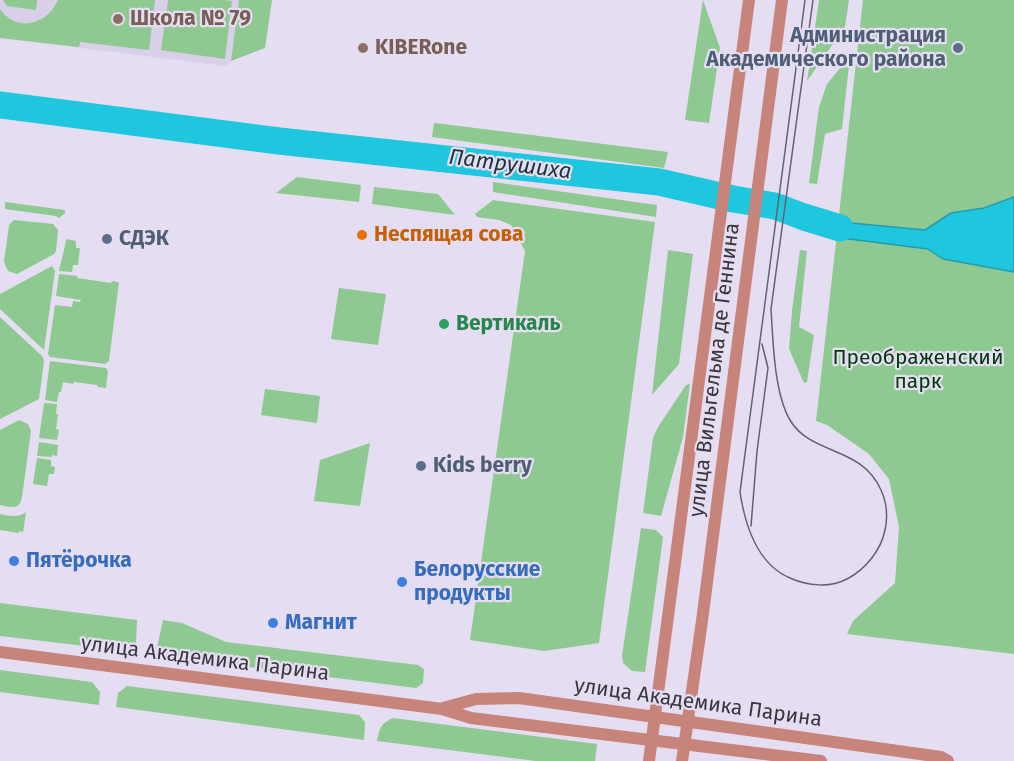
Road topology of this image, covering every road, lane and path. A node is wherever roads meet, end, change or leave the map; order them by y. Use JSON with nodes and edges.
{"nodes":[{"id":1,"x":749,"y":0,"type":"edge"},
{"id":2,"x":782,"y":0,"type":"edge"},
{"id":3,"x":0,"y":652,"type":"edge"},
{"id":4,"x":441,"y":709,"type":"junction"},
{"id":5,"x":656,"y":717,"type":"junction"},
{"id":6,"x":688,"y":722,"type":"junction"},
{"id":7,"x":652,"y":741,"type":"junction"},
{"id":8,"x":684,"y":745,"type":"junction"},
{"id":9,"x":649,"y":761,"type":"edge"},
{"id":10,"x":682,"y":761,"type":"edge"},
{"id":11,"x":821,"y":761,"type":"edge"},
{"id":12,"x":948,"y":761,"type":"edge"}],
"edges":[{"from":1,"to":5,"type":"street","name":"улица Вильгельма де Геннина"},
{"from":2,"to":6,"type":"street","name":"улица Вильгельма де Геннина"},
{"from":3,"to":4,"type":"street","name":"улица Академика Парина"},
{"from":4,"to":5,"type":"street","name":"улица Академика Парина"},
{"from":4,"to":7,"type":"street","name":"улица Академика Парина"},
{"from":5,"to":6,"type":"street","name":"улица Академика Парина"},
{"from":5,"to":7,"type":"street","name":"улица Вильгельма де Геннина"},
{"from":6,"to":8,"type":"street","name":"улица Вильгельма де Геннина"},
{"from":6,"to":12,"type":"street","name":"улица Академика Парина"},
{"from":7,"to":8,"type":"street","name":"улица Академика Парина"},
{"from":7,"to":9,"type":"street","name":"улица Вильгельма де Геннина"},
{"from":8,"to":10,"type":"street","name":"улица Вильгельма де Геннина"},
{"from":8,"to":11,"type":"street","name":"улица Академика Парина"}]}
